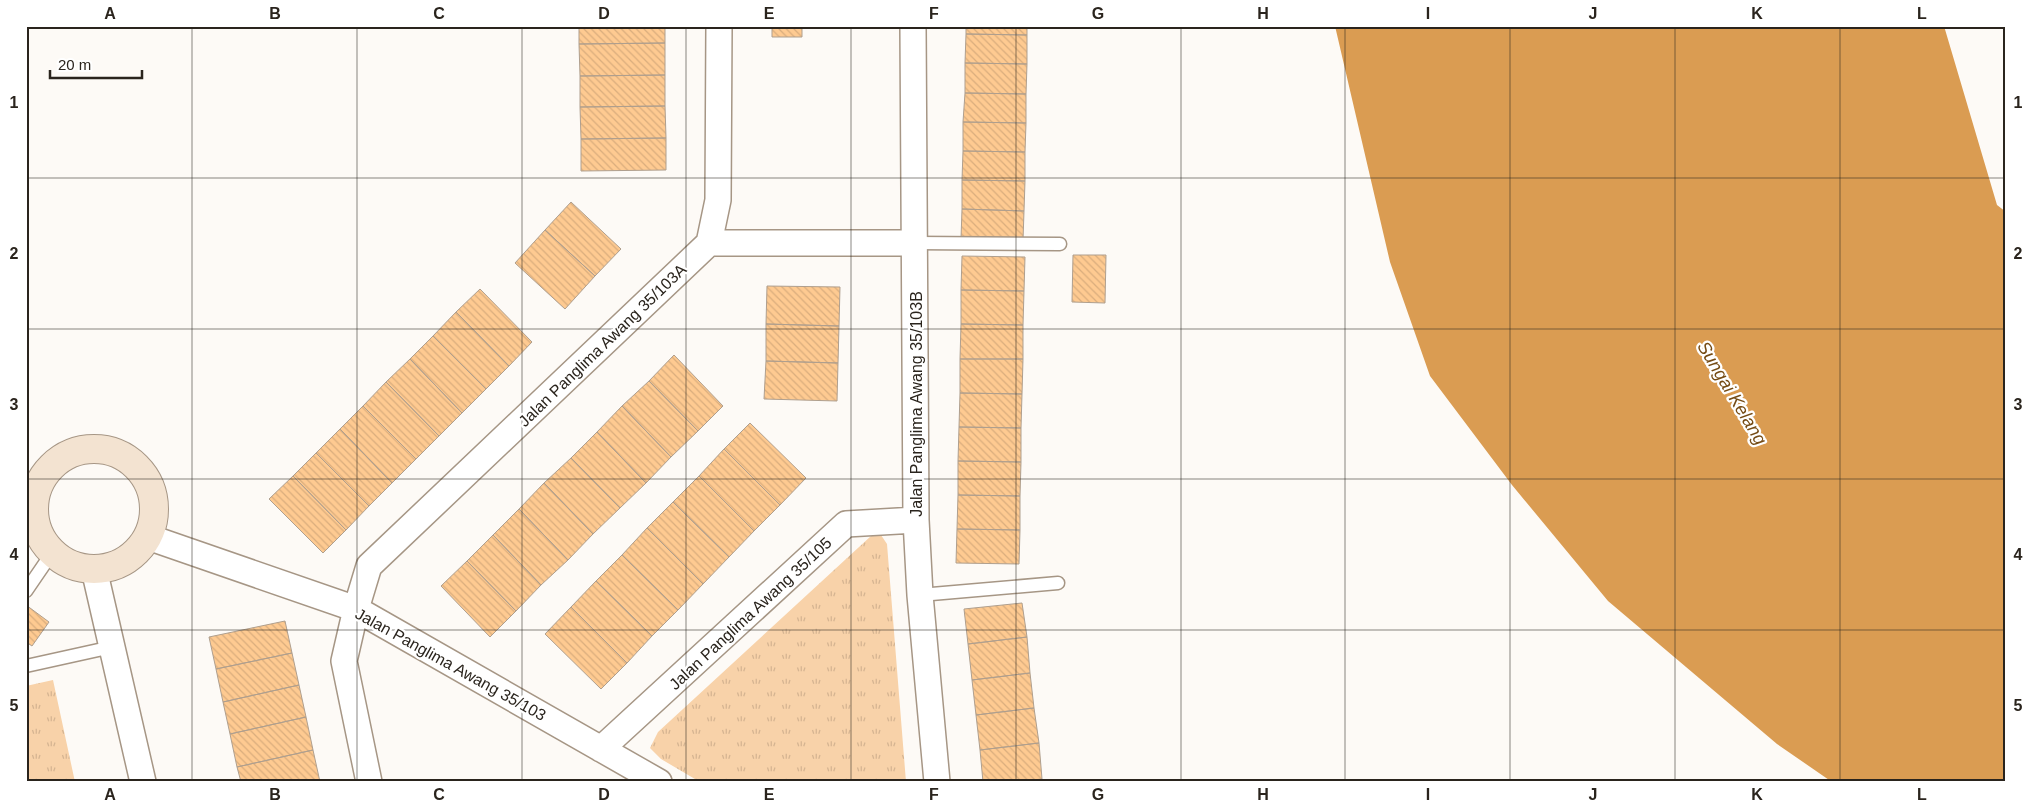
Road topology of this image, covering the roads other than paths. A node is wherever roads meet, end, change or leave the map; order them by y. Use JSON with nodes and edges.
{"nodes":[{"id":1,"x":719,"y":26,"type":"edge"},
{"id":2,"x":913,"y":26,"type":"edge"},
{"id":3,"x":709,"y":244,"type":"junction"},
{"id":4,"x":915,"y":244,"type":"junction"},
{"id":5,"x":1060,"y":244,"type":"dead end"},
{"id":6,"x":35,"y":469,"type":"edge"},
{"id":7,"x":916,"y":520,"type":"junction"},
{"id":8,"x":148,"y":536,"type":"junction"},
{"id":9,"x":52,"y":553,"type":"junction"},
{"id":10,"x":94,"y":569,"type":"junction"},
{"id":11,"x":1058,"y":583,"type":"dead end"},
{"id":12,"x":26,"y":590,"type":"edge"},
{"id":13,"x":920,"y":595,"type":"junction"},
{"id":14,"x":356,"y":609,"type":"junction"},
{"id":15,"x":112,"y":647,"type":"junction"},
{"id":16,"x":26,"y":666,"type":"edge"},
{"id":17,"x":602,"y":749,"type":"junction"},
{"id":18,"x":143,"y":782,"type":"edge"},
{"id":19,"x":369,"y":782,"type":"edge"},
{"id":20,"x":659,"y":782,"type":"edge"},
{"id":21,"x":937,"y":782,"type":"edge"}],
"edges":[{"from":1,"to":3,"type":"street"},
{"from":2,"to":4,"type":"street","name":"Jalan Panglima Awang 35/103B"},
{"from":3,"to":4,"type":"street"},
{"from":3,"to":14,"type":"street","name":"Jalan Panglima Awang 35/103A"},
{"from":4,"to":5,"type":"lane"},
{"from":4,"to":7,"type":"street","name":"Jalan Panglima Awang 35/103B"},
{"from":6,"to":8,"type":"street"},
{"from":6,"to":9,"type":"street"},
{"from":7,"to":13,"type":"street","name":"Jalan Panglima Awang 35/103B"},
{"from":7,"to":17,"type":"street","name":"Jalan Panglima Awang 35/105"},
{"from":8,"to":10,"type":"street"},
{"from":8,"to":14,"type":"street","name":"Jalan Panglima Awang 35/103"},
{"from":9,"to":10,"type":"street"},
{"from":9,"to":12,"type":"lane"},
{"from":10,"to":15,"type":"street"},
{"from":11,"to":13,"type":"lane"},
{"from":13,"to":21,"type":"street","name":"Jalan Panglima Awang 35/103B"},
{"from":14,"to":17,"type":"street","name":"Jalan Panglima Awang 35/103"},
{"from":14,"to":19,"type":"street","name":"Jalan Panglima Awang 35/103A"},
{"from":15,"to":16,"type":"lane"},
{"from":15,"to":18,"type":"street"},
{"from":17,"to":20,"type":"street","name":"Jalan Panglima Awang 35/103"}]}
